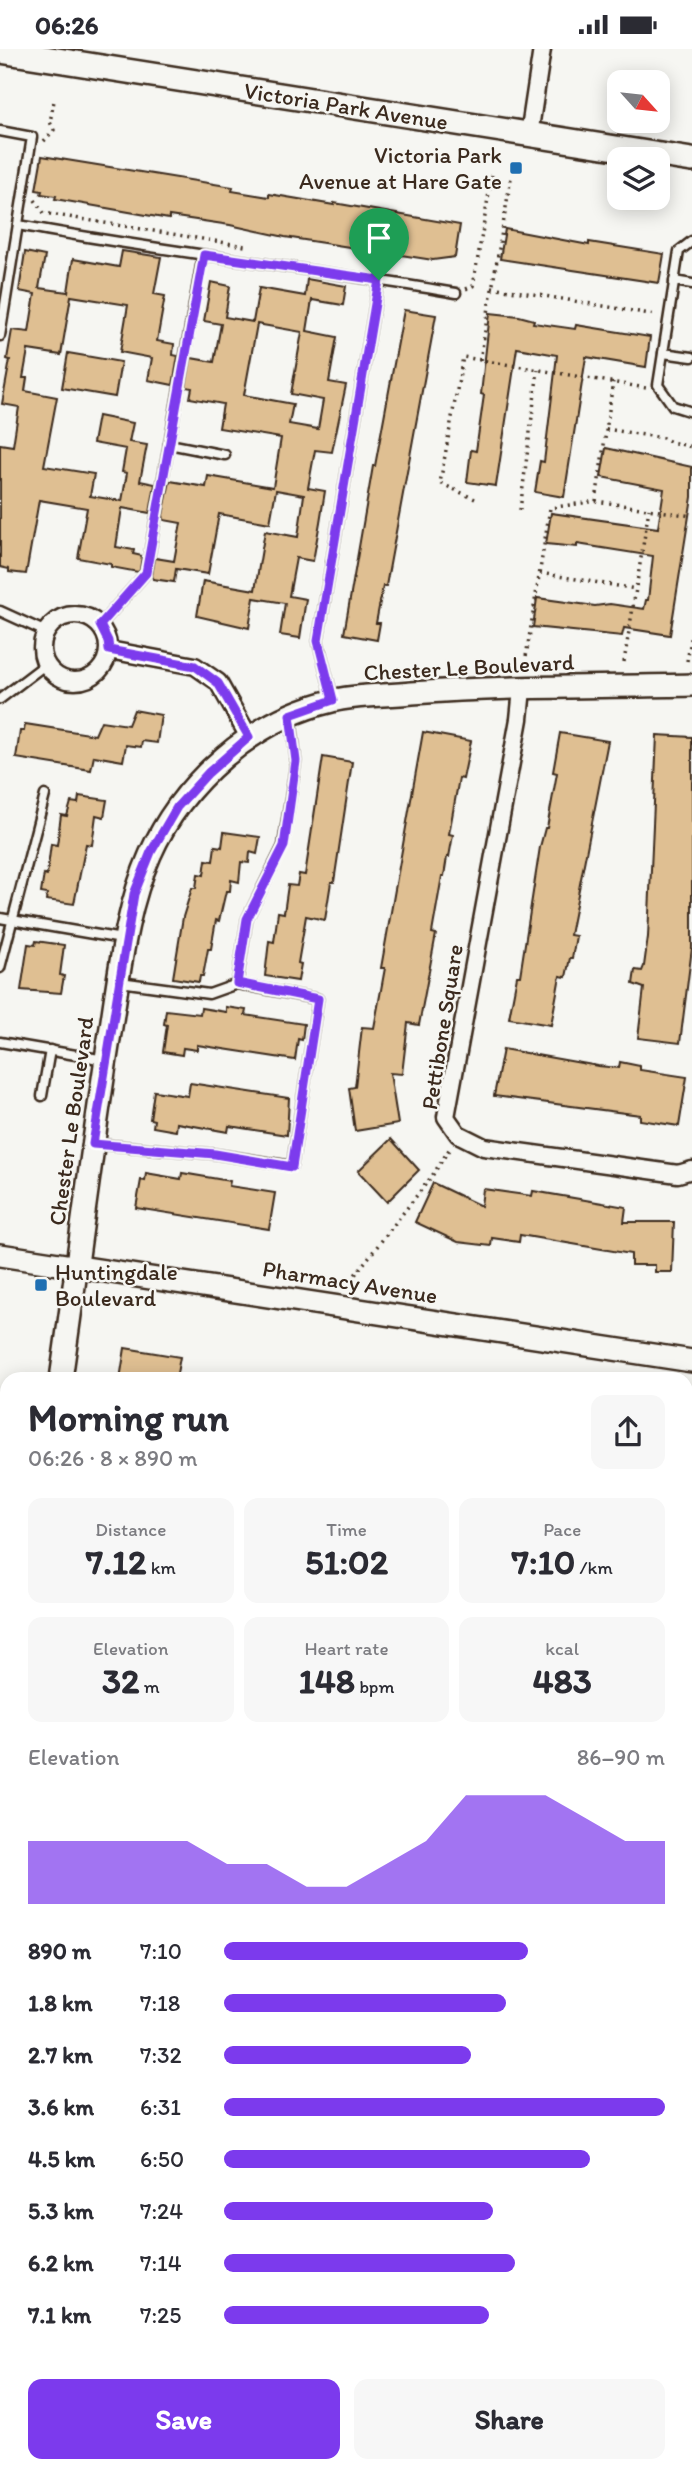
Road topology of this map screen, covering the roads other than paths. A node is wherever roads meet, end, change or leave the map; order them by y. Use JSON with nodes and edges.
{"nodes":[{"id":1,"x":542,"y":49,"type":"edge"},
{"id":2,"x":0,"y":51,"type":"edge"},
{"id":3,"x":0,"y":131,"type":"edge"},
{"id":4,"x":529,"y":135,"type":"junction"},
{"id":5,"x":692,"y":160,"type":"edge"},
{"id":6,"x":18,"y":225,"type":"junction"},
{"id":7,"x":692,"y":241,"type":"edge"},
{"id":8,"x":204,"y":255,"type":"junction"},
{"id":9,"x":379,"y":280,"type":"junction"},
{"id":10,"x":674,"y":281,"type":"junction"},
{"id":11,"x":692,"y":284,"type":"edge"},
{"id":12,"x":456,"y":293,"type":"road end"},
{"id":13,"x":0,"y":336,"type":"edge"},
{"id":14,"x":663,"y":353,"type":"junction"},
{"id":15,"x":692,"y":357,"type":"edge"},
{"id":16,"x":692,"y":412,"type":"edge"},
{"id":17,"x":169,"y":444,"type":"junction"},
{"id":18,"x":225,"y":455,"type":"dead end"},
{"id":19,"x":0,"y":611,"type":"edge"},
{"id":20,"x":100,"y":625,"type":"junction"},
{"id":21,"x":46,"y":632,"type":"junction"},
{"id":22,"x":109,"y":650,"type":"junction"},
{"id":23,"x":46,"y":664,"type":"junction"},
{"id":24,"x":692,"y":685,"type":"edge"},
{"id":25,"x":522,"y":689,"type":"junction"},
{"id":26,"x":0,"y":699,"type":"edge"},
{"id":27,"x":333,"y":700,"type":"junction"},
{"id":28,"x":290,"y":715,"type":"junction"},
{"id":29,"x":249,"y":737,"type":"junction"},
{"id":30,"x":45,"y":795,"type":"dead end"},
{"id":31,"x":0,"y":918,"type":"edge"},
{"id":32,"x":13,"y":921,"type":"junction"},
{"id":33,"x":125,"y":940,"type":"junction"},
{"id":34,"x":0,"y":968,"type":"edge"},
{"id":35,"x":118,"y":981,"type":"junction"},
{"id":36,"x":237,"y":983,"type":"junction"},
{"id":37,"x":0,"y":1042,"type":"edge"},
{"id":38,"x":50,"y":1050,"type":"junction"},
{"id":39,"x":105,"y":1060,"type":"junction"},
{"id":40,"x":42,"y":1096,"type":"dead end"},
{"id":41,"x":93,"y":1144,"type":"junction"},
{"id":42,"x":692,"y":1170,"type":"edge"},
{"id":43,"x":0,"y":1255,"type":"edge"},
{"id":44,"x":77,"y":1268,"type":"junction"},
{"id":45,"x":692,"y":1361,"type":"edge"},
{"id":46,"x":62,"y":1372,"type":"edge"}],
"edges":[{"from":1,"to":4,"type":"street"},
{"from":2,"to":4,"type":"main road","name":"Victoria Park Avenue"},
{"from":3,"to":6,"type":"lane"},
{"from":4,"to":5,"type":"main road","name":"Victoria Park Avenue"},
{"from":6,"to":8,"type":"lane"},
{"from":6,"to":13,"type":"lane"},
{"from":7,"to":10,"type":"lane"},
{"from":8,"to":9,"type":"lane"},
{"from":8,"to":17,"type":"lane"},
{"from":9,"to":12,"type":"lane"},
{"from":9,"to":27,"type":"lane"},
{"from":10,"to":11,"type":"lane"},
{"from":10,"to":14,"type":"lane"},
{"from":14,"to":15,"type":"lane"},
{"from":14,"to":16,"type":"lane"},
{"from":17,"to":18,"type":"lane"},
{"from":17,"to":20,"type":"lane"},
{"from":19,"to":21,"type":"lane"},
{"from":20,"to":21,"type":"street"},
{"from":20,"to":22,"type":"street"},
{"from":21,"to":23,"type":"street"},
{"from":22,"to":23,"type":"street"},
{"from":22,"to":29,"type":"street"},
{"from":23,"to":26,"type":"lane"},
{"from":24,"to":25,"type":"street","name":"Chester Le Boulevard"},
{"from":25,"to":27,"type":"street","name":"Chester Le Boulevard"},
{"from":25,"to":42,"type":"street","name":"Pettibone Square"},
{"from":27,"to":28,"type":"street","name":"Chester Le Boulevard"},
{"from":28,"to":29,"type":"street","name":"Chester Le Boulevard"},
{"from":28,"to":36,"type":"lane"},
{"from":29,"to":33,"type":"street","name":"Chester Le Boulevard"},
{"from":30,"to":32,"type":"lane"},
{"from":31,"to":32,"type":"lane"},
{"from":32,"to":33,"type":"lane"},
{"from":32,"to":34,"type":"lane"},
{"from":33,"to":35,"type":"street","name":"Chester Le Boulevard"},
{"from":35,"to":36,"type":"lane"},
{"from":35,"to":39,"type":"street","name":"Chester Le Boulevard"},
{"from":36,"to":41,"type":"lane"},
{"from":37,"to":38,"type":"lane"},
{"from":38,"to":39,"type":"lane"},
{"from":38,"to":40,"type":"lane"},
{"from":39,"to":41,"type":"street","name":"Chester Le Boulevard"},
{"from":41,"to":44,"type":"street","name":"Chester Le Boulevard"},
{"from":43,"to":44,"type":"street","name":"Pharmacy Avenue"},
{"from":44,"to":45,"type":"street","name":"Pharmacy Avenue"},
{"from":44,"to":46,"type":"street"}]}
